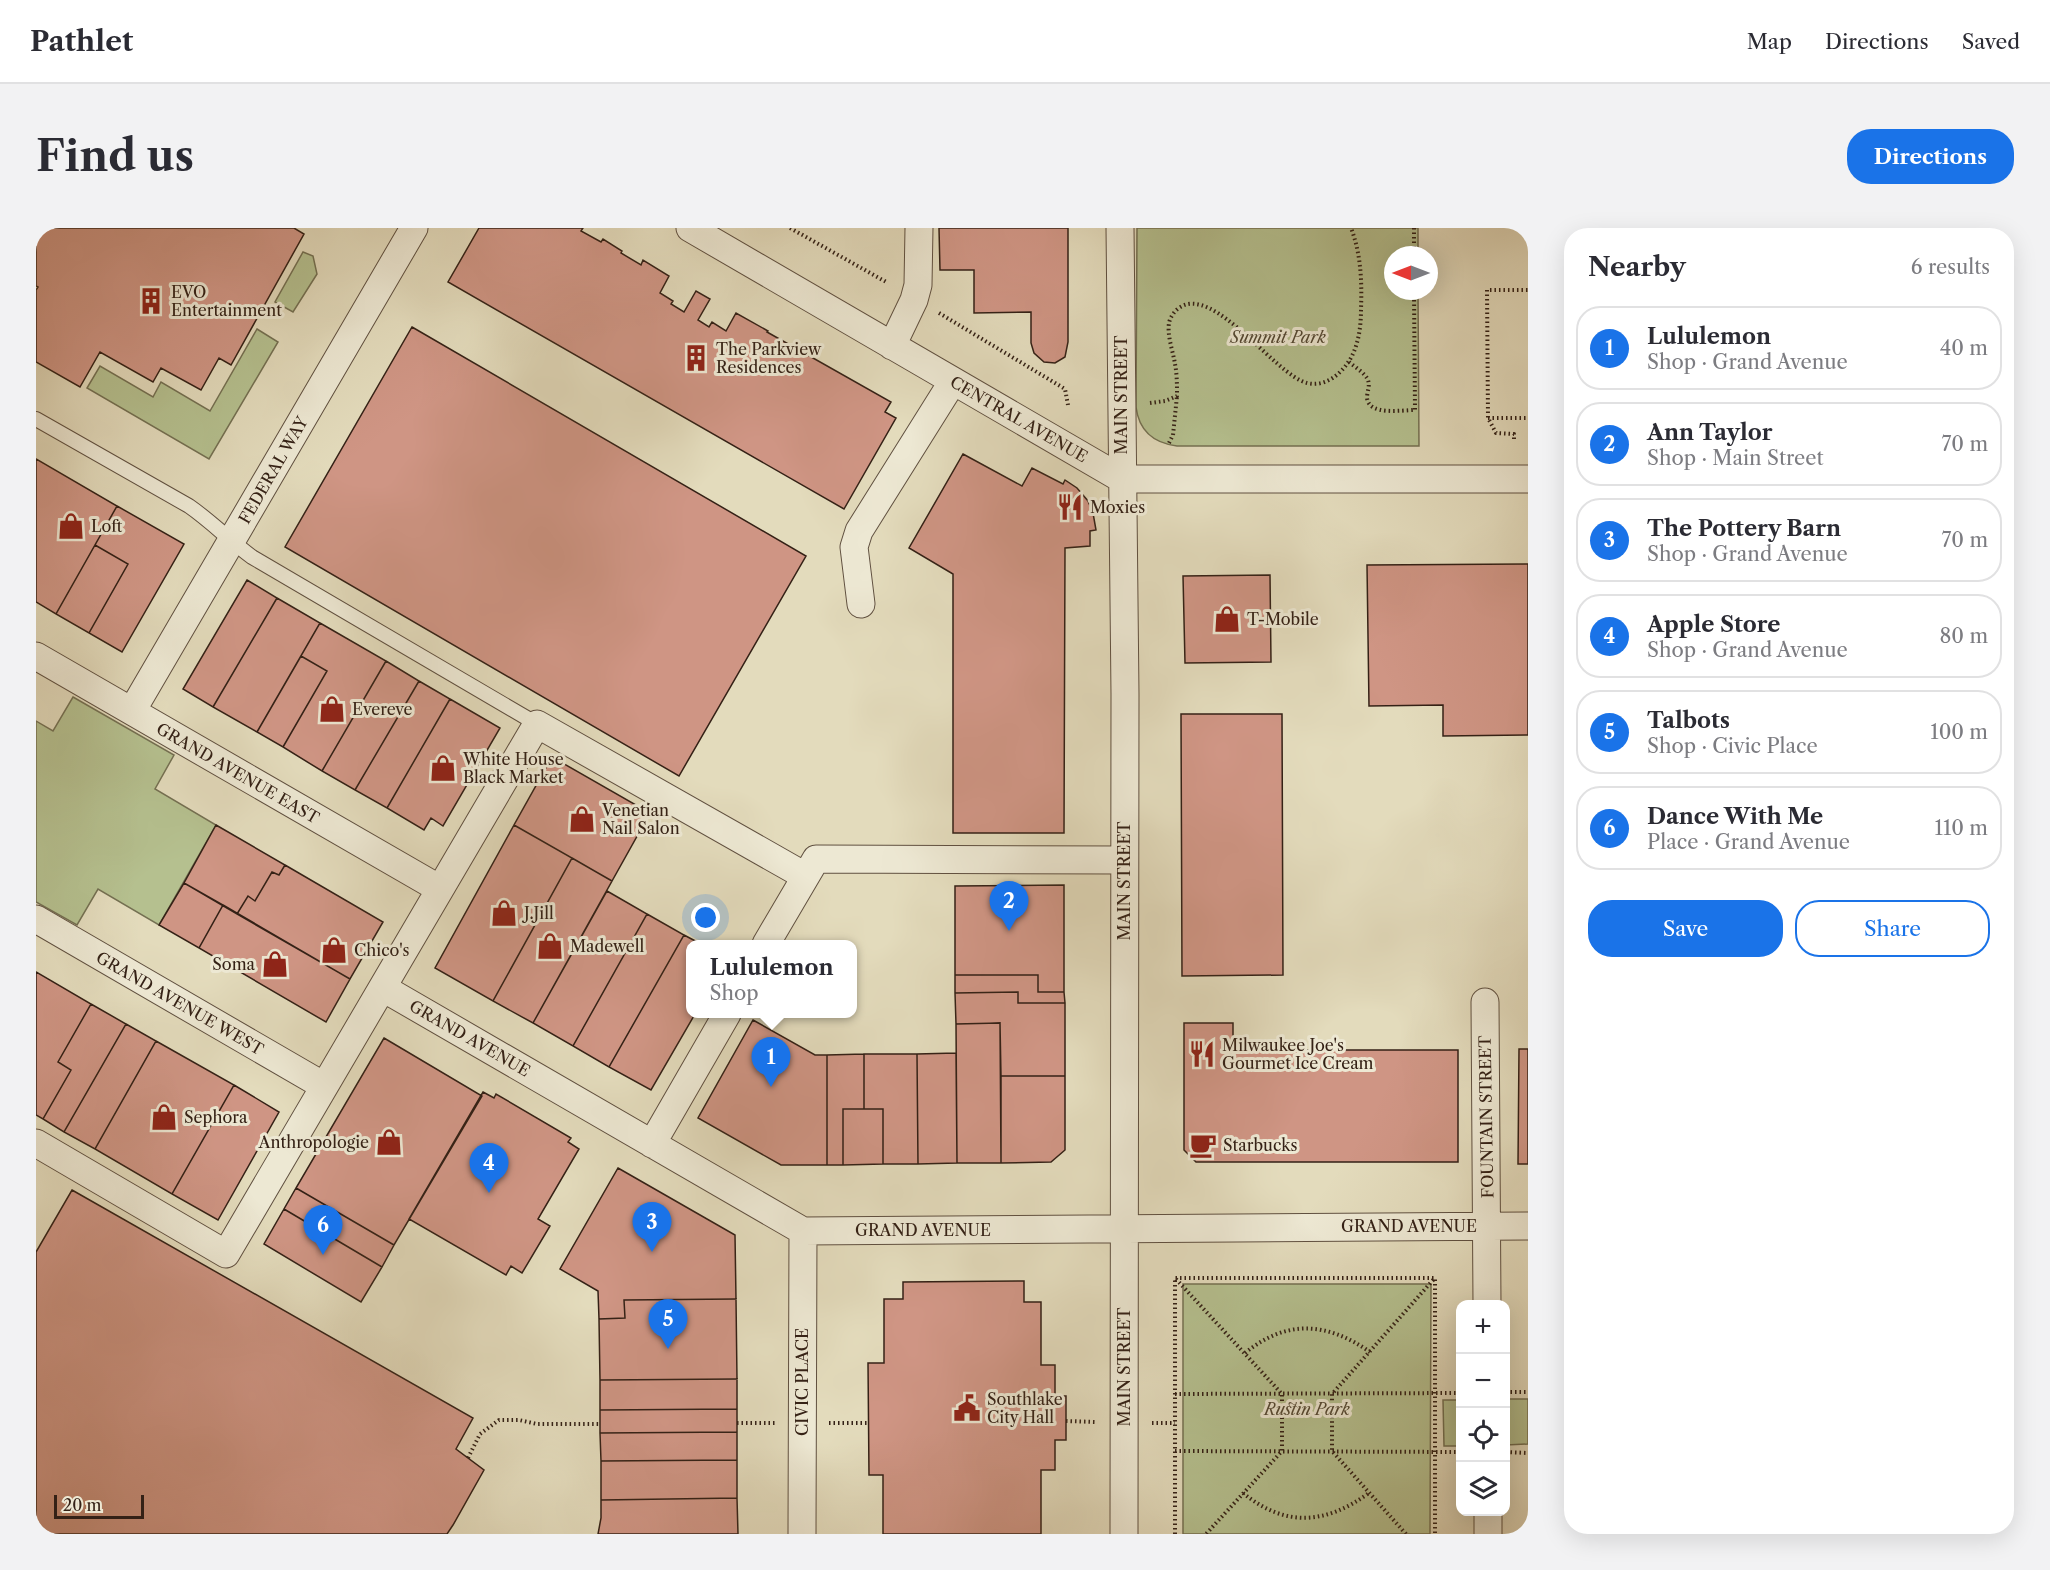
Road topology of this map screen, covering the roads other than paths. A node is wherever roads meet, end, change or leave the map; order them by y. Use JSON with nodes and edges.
{"nodes":[{"id":1,"x":414,"y":228,"type":"edge"},
{"id":2,"x":690,"y":228,"type":"edge"},
{"id":3,"x":920,"y":228,"type":"edge"},
{"id":4,"x":1120,"y":228,"type":"edge"},
{"id":5,"x":892,"y":346,"type":"junction"},
{"id":6,"x":953,"y":381,"type":"junction"},
{"id":7,"x":36,"y":419,"type":"edge"},
{"id":8,"x":1122,"y":478,"type":"junction"},
{"id":9,"x":1528,"y":479,"type":"edge"},
{"id":10,"x":231,"y":542,"type":"junction"},
{"id":11,"x":861,"y":604,"type":"dead end"},
{"id":12,"x":36,"y":656,"type":"edge"},
{"id":13,"x":132,"y":711,"type":"junction"},
{"id":14,"x":537,"y":724,"type":"junction"},
{"id":15,"x":1124,"y":860,"type":"junction"},
{"id":16,"x":805,"y":876,"type":"junction"},
{"id":17,"x":440,"y":889,"type":"junction"},
{"id":18,"x":36,"y":920,"type":"edge"},
{"id":19,"x":769,"y":940,"type":"edge"},
{"id":20,"x":383,"y":988,"type":"junction"},
{"id":21,"x":1485,"y":1002,"type":"dead end"},
{"id":22,"x":725,"y":1018,"type":"edge"},
{"id":23,"x":324,"y":1086,"type":"junction"},
{"id":24,"x":36,"y":1143,"type":"edge"},
{"id":25,"x":652,"y":1144,"type":"junction"},
{"id":26,"x":1487,"y":1226,"type":"junction"},
{"id":27,"x":1528,"y":1226,"type":"edge"},
{"id":28,"x":1123,"y":1228,"type":"junction"},
{"id":29,"x":803,"y":1231,"type":"junction"},
{"id":30,"x":1488,"y":1300,"type":"edge"},
{"id":31,"x":1488,"y":1516,"type":"edge"},
{"id":32,"x":802,"y":1534,"type":"edge"},
{"id":33,"x":1124,"y":1534,"type":"edge"},
{"id":34,"x":1488,"y":1534,"type":"edge"}],
"edges":[{"from":1,"to":10,"type":"street","name":"FEDERAL WAY"},
{"from":2,"to":5,"type":"street","name":"CENTRAL AVENUE"},
{"from":3,"to":5,"type":"street"},
{"from":4,"to":8,"type":"street","name":"MAIN STREET"},
{"from":5,"to":6,"type":"street","name":"CENTRAL AVENUE"},
{"from":6,"to":8,"type":"street","name":"CENTRAL AVENUE"},
{"from":6,"to":11,"type":"street"},
{"from":7,"to":10,"type":"lane"},
{"from":8,"to":9,"type":"street","name":"CENTRAL AVENUE"},
{"from":8,"to":15,"type":"street","name":"MAIN STREET"},
{"from":10,"to":13,"type":"street","name":"FEDERAL WAY"},
{"from":10,"to":14,"type":"lane"},
{"from":12,"to":13,"type":"street","name":"GRAND AVENUE EAST"},
{"from":13,"to":17,"type":"street","name":"GRAND AVENUE EAST"},
{"from":14,"to":16,"type":"street"},
{"from":14,"to":17,"type":"street"},
{"from":15,"to":16,"type":"street"},
{"from":15,"to":28,"type":"street","name":"MAIN STREET"},
{"from":16,"to":19,"type":"street"},
{"from":17,"to":20,"type":"street"},
{"from":18,"to":23,"type":"street","name":"GRAND AVENUE WEST"},
{"from":20,"to":23,"type":"street"},
{"from":20,"to":25,"type":"street","name":"GRAND AVENUE"},
{"from":21,"to":26,"type":"street","name":"FOUNTAIN STREET"},
{"from":22,"to":25,"type":"street"},
{"from":23,"to":24,"type":"street"},
{"from":25,"to":29,"type":"street","name":"GRAND AVENUE"},
{"from":26,"to":27,"type":"street","name":"GRAND AVENUE"},
{"from":26,"to":28,"type":"street","name":"GRAND AVENUE"},
{"from":26,"to":30,"type":"street","name":"FOUNTAIN STREET"},
{"from":28,"to":29,"type":"street","name":"GRAND AVENUE"},
{"from":28,"to":33,"type":"street","name":"MAIN STREET"},
{"from":29,"to":32,"type":"street","name":"CIVIC PLACE"},
{"from":31,"to":34,"type":"street"}]}
